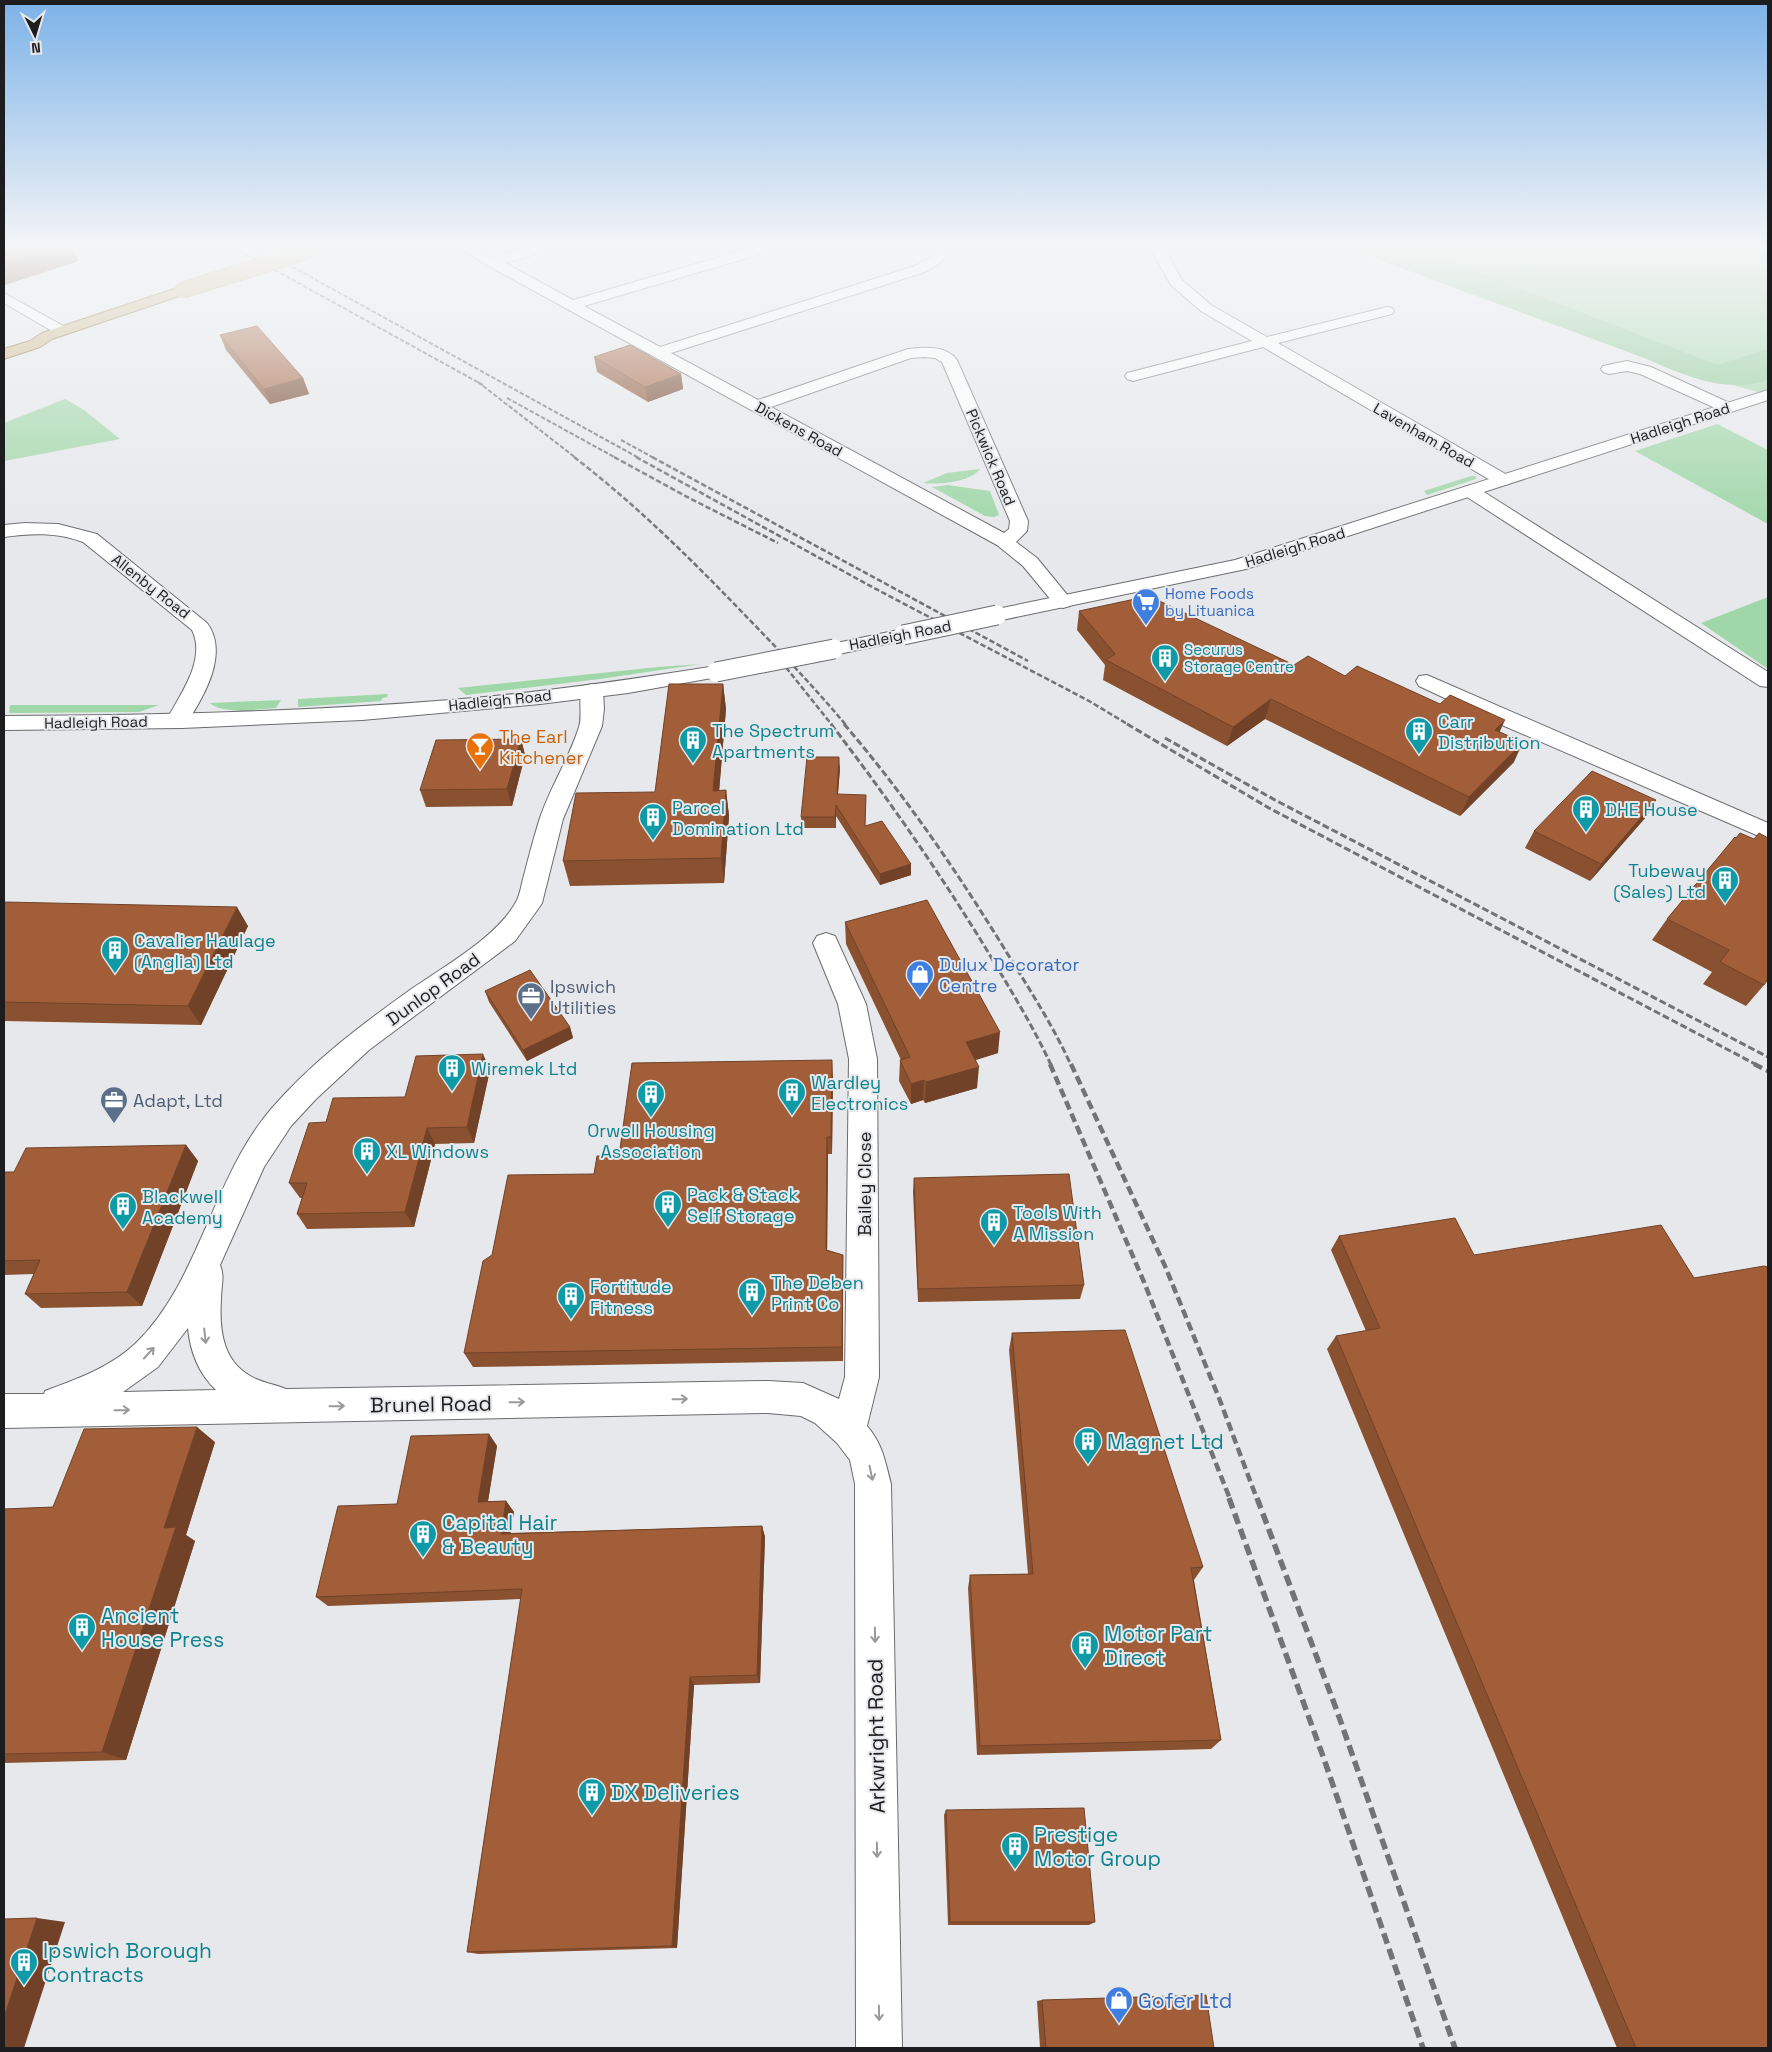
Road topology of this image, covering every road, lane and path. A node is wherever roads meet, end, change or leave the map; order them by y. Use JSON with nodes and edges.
{"nodes":[{"id":1,"x":35,"y":344,"type":"edge"},
{"id":2,"x":644,"y":344,"type":"edge"},
{"id":3,"x":685,"y":344,"type":"edge"},
{"id":4,"x":1261,"y":344,"type":"edge"},
{"id":5,"x":1265,"y":344,"type":"edge"},
{"id":6,"x":659,"y":352,"type":"junction"},
{"id":7,"x":4,"y":354,"type":"edge"},
{"id":8,"x":1609,"y":370,"type":"dead end"},
{"id":9,"x":1133,"y":376,"type":"dead end"},
{"id":10,"x":1768,"y":395,"type":"edge"},
{"id":11,"x":758,"y":406,"type":"junction"},
{"id":12,"x":1728,"y":408,"type":"junction"},
{"id":13,"x":1503,"y":480,"type":"junction"},
{"id":14,"x":1470,"y":491,"type":"junction"},
{"id":15,"x":4,"y":531,"type":"edge"},
{"id":16,"x":1004,"y":541,"type":"junction"},
{"id":17,"x":1063,"y":602,"type":"junction"},
{"id":18,"x":1768,"y":681,"type":"edge"},
{"id":19,"x":1427,"y":682,"type":"dead end"},
{"id":20,"x":592,"y":691,"type":"junction"},
{"id":21,"x":177,"y":720,"type":"junction"},
{"id":22,"x":4,"y":723,"type":"edge"},
{"id":23,"x":1768,"y":832,"type":"edge"},
{"id":24,"x":826,"y":943,"type":"dead end"},
{"id":25,"x":211,"y":1253,"type":"junction"},
{"id":26,"x":302,"y":1407,"type":"junction"},
{"id":27,"x":7,"y":1411,"type":"edge"},
{"id":28,"x":849,"y":1431,"type":"junction"},
{"id":29,"x":879,"y":2048,"type":"edge"}],
"edges":[{"from":1,"to":7,"type":"main road"},
{"from":2,"to":6,"type":"street","name":"Dickens Road"},
{"from":3,"to":6,"type":"street"},
{"from":4,"to":9,"type":"street"},
{"from":5,"to":13,"type":"street","name":"Lavenham Road"},
{"from":6,"to":11,"type":"street","name":"Dickens Road"},
{"from":8,"to":12,"type":"street"},
{"from":10,"to":12,"type":"street","name":"Hadleigh Road"},
{"from":11,"to":16,"type":"street","name":"Dickens Road"},
{"from":11,"to":16,"type":"street","name":"Pickwick Road"},
{"from":12,"to":13,"type":"street","name":"Hadleigh Road"},
{"from":13,"to":14,"type":"street","name":"Hadleigh Road"},
{"from":14,"to":17,"type":"street","name":"Hadleigh Road"},
{"from":14,"to":18,"type":"street"},
{"from":15,"to":21,"type":"street","name":"Allenby Road"},
{"from":16,"to":17,"type":"street","name":"Dickens Road"},
{"from":17,"to":20,"type":"street","name":"Hadleigh Road","bridge":true},
{"from":19,"to":23,"type":"street"},
{"from":20,"to":21,"type":"street","name":"Hadleigh Road"},
{"from":20,"to":25,"type":"street","name":"Dunlop Road"},
{"from":21,"to":22,"type":"street","name":"Hadleigh Road"},
{"from":24,"to":28,"type":"street","name":"Bailey Close"},
{"from":25,"to":26,"type":"street","name":"Dunlop Road","one_way":true},
{"from":27,"to":25,"type":"street","name":"Dunlop Road","one_way":true},
{"from":27,"to":26,"type":"street","name":"Brunel Road","one_way":true},
{"from":26,"to":28,"type":"street","name":"Brunel Road","one_way":true},
{"from":28,"to":29,"type":"street","name":"Arkwright Road","one_way":true}]}
